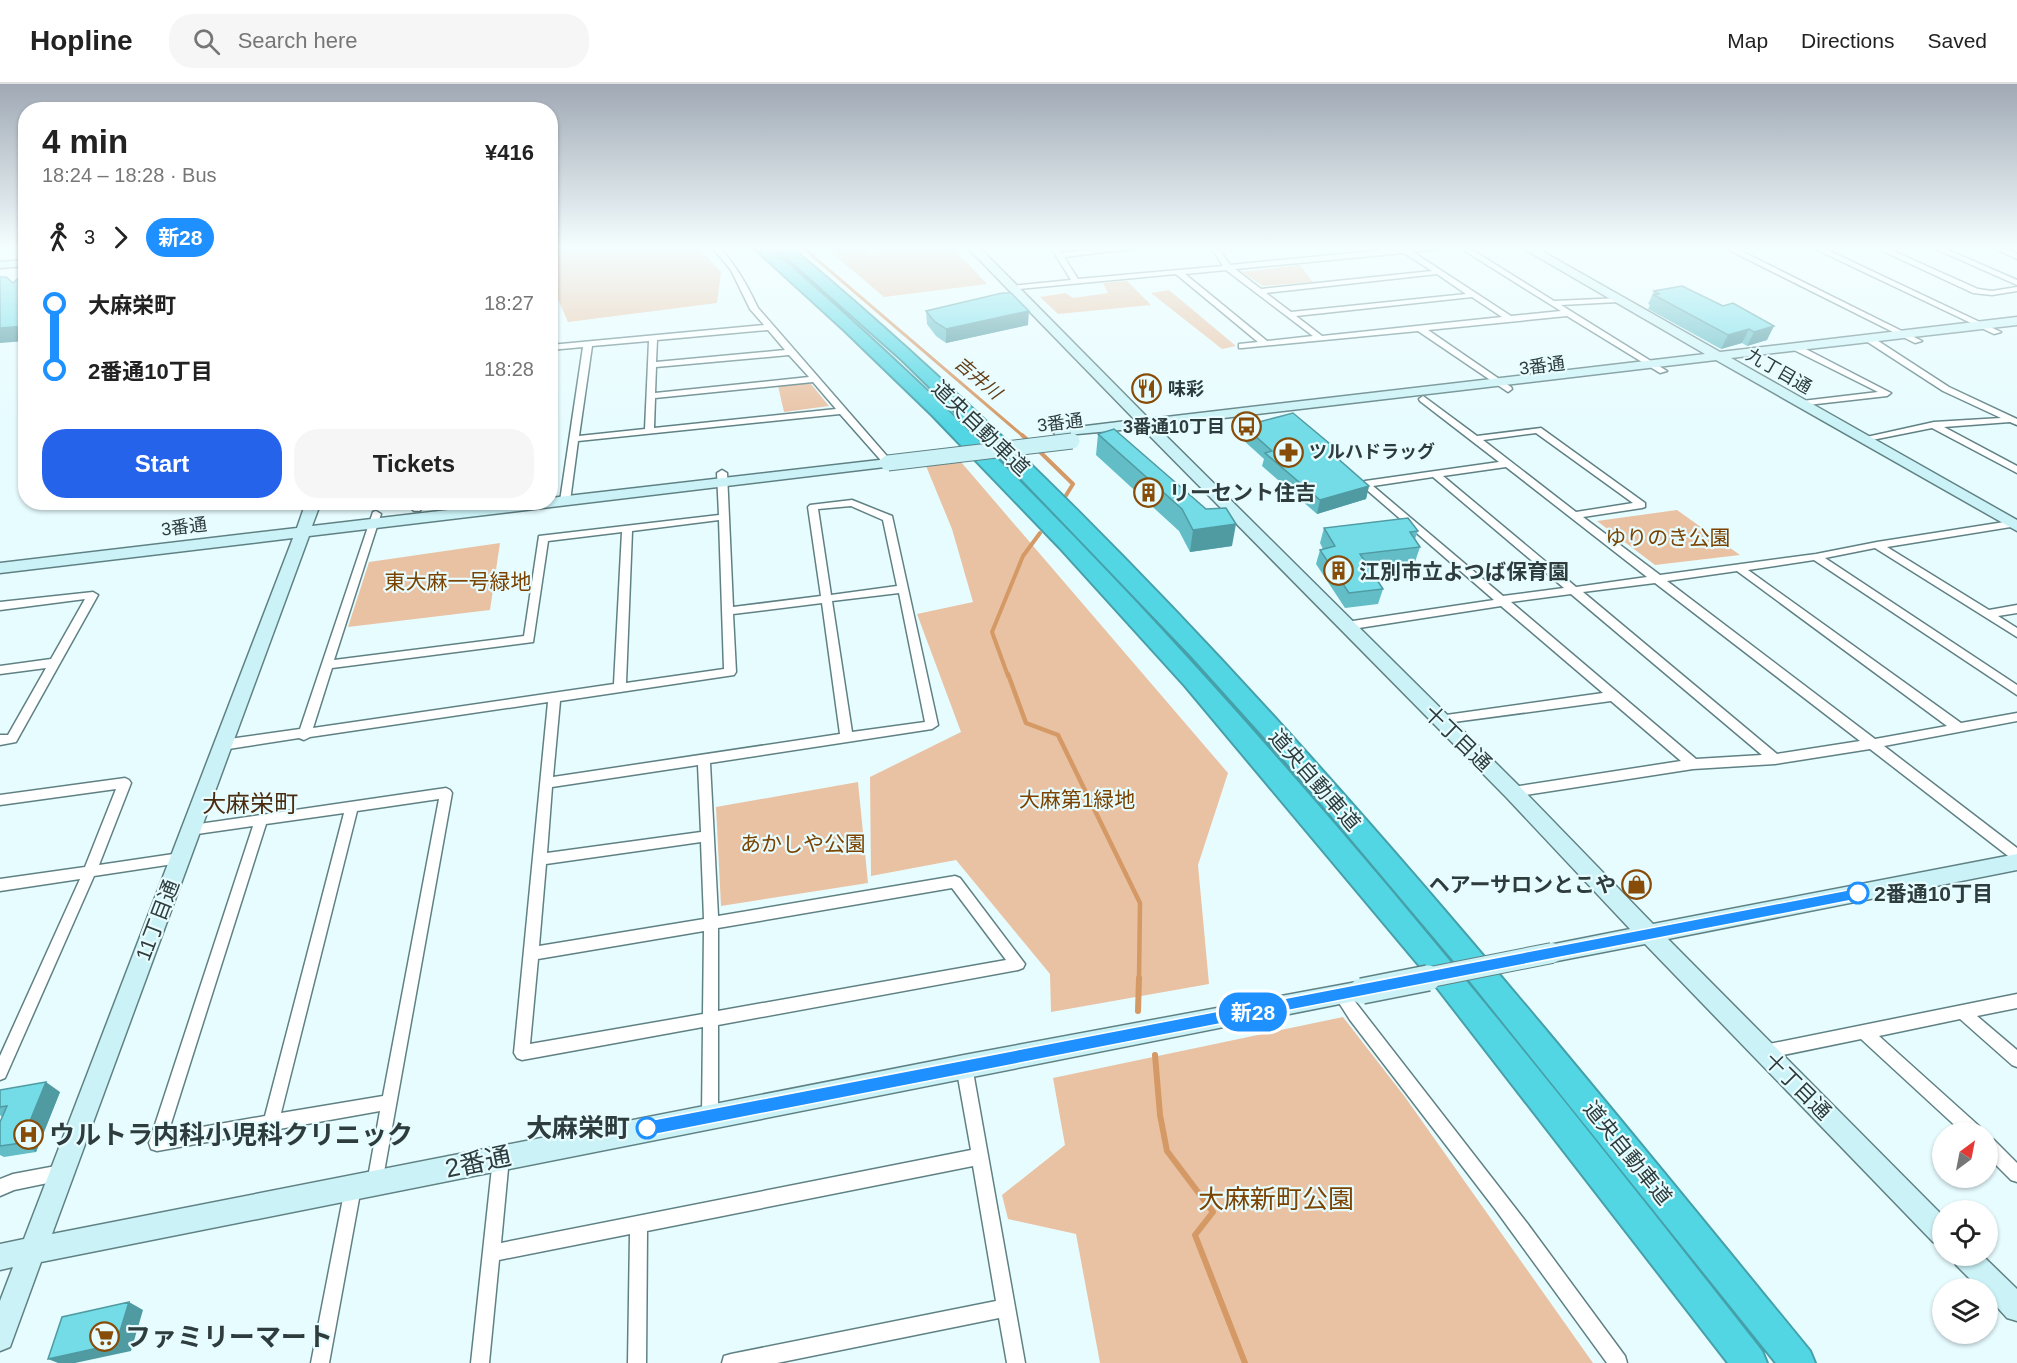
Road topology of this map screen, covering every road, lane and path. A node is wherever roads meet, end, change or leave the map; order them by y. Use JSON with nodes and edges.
{"nodes":[{"id":1,"x":753,"y":306,"type":"edge"},
{"id":2,"x":827,"y":306,"type":"edge"},
{"id":3,"x":851,"y":306,"type":"edge"},
{"id":4,"x":1029,"y":306,"type":"edge"},
{"id":5,"x":1219,"y":306,"type":"edge"},
{"id":6,"x":1278,"y":306,"type":"edge"},
{"id":7,"x":1371,"y":306,"type":"edge"},
{"id":8,"x":1490,"y":306,"type":"edge"},
{"id":9,"x":1558,"y":306,"type":"edge"},
{"id":10,"x":1628,"y":306,"type":"edge"},
{"id":11,"x":1846,"y":306,"type":"edge"},
{"id":12,"x":1941,"y":306,"type":"edge"},
{"id":13,"x":1569,"y":313,"type":"junction"},
{"id":14,"x":1290,"y":314,"type":"junction"},
{"id":15,"x":1510,"y":319,"type":"junction"},
{"id":16,"x":2017,"y":321,"type":"edge"},
{"id":17,"x":1983,"y":325,"type":"junction"},
{"id":18,"x":769,"y":327,"type":"junction"},
{"id":19,"x":1420,"y":328,"type":"junction"},
{"id":20,"x":2017,"y":330,"type":"edge"},
{"id":21,"x":1998,"y":332,"type":"junction"},
{"id":22,"x":1904,"y":334,"type":"junction"},
{"id":23,"x":653,"y":337,"type":"junction"},
{"id":24,"x":1320,"y":338,"type":"junction"},
{"id":25,"x":1869,"y":339,"type":"junction"},
{"id":26,"x":1918,"y":341,"type":"junction"},
{"id":27,"x":588,"y":343,"type":"junction"},
{"id":28,"x":1266,"y":344,"type":"junction"},
{"id":29,"x":1882,"y":345,"type":"junction"},
{"id":30,"x":1242,"y":346,"type":"dead end"},
{"id":31,"x":558,"y":347,"type":"edge"},
{"id":32,"x":1795,"y":347,"type":"junction"},
{"id":33,"x":790,"y":352,"type":"junction"},
{"id":34,"x":1809,"y":354,"type":"junction"},
{"id":35,"x":1723,"y":360,"type":"junction"},
{"id":36,"x":652,"y":365,"type":"junction"},
{"id":37,"x":1658,"y":368,"type":"junction"},
{"id":38,"x":813,"y":379,"type":"junction"},
{"id":39,"x":1503,"y":386,"type":"junction"},
{"id":40,"x":651,"y":396,"type":"junction"},
{"id":41,"x":1423,"y":399,"type":"junction"},
{"id":42,"x":1802,"y":404,"type":"junction"},
{"id":43,"x":842,"y":411,"type":"junction"},
{"id":44,"x":2016,"y":420,"type":"edge"},
{"id":45,"x":1934,"y":425,"type":"junction"},
{"id":46,"x":1150,"y":428,"type":"junction"},
{"id":47,"x":649,"y":431,"type":"junction"},
{"id":48,"x":1474,"y":438,"type":"junction"},
{"id":49,"x":574,"y":439,"type":"junction"},
{"id":50,"x":1865,"y":440,"type":"junction"},
{"id":51,"x":884,"y":459,"type":"junction"},
{"id":52,"x":1507,"y":464,"type":"junction"},
{"id":53,"x":2017,"y":470,"type":"edge"},
{"id":54,"x":1436,"y":474,"type":"junction"},
{"id":55,"x":722,"y":478,"type":"junction"},
{"id":56,"x":558,"y":494,"type":"edge"},
{"id":57,"x":566,"y":496,"type":"junction"},
{"id":58,"x":558,"y":497,"type":"edge"},
{"id":59,"x":311,"y":510,"type":"edge"},
{"id":60,"x":405,"y":510,"type":"edge"},
{"id":61,"x":450,"y":510,"type":"edge"},
{"id":62,"x":1573,"y":515,"type":"junction"},
{"id":63,"x":723,"y":517,"type":"junction"},
{"id":64,"x":375,"y":519,"type":"junction"},
{"id":65,"x":2015,"y":524,"type":"edge"},
{"id":66,"x":305,"y":527,"type":"junction"},
{"id":67,"x":627,"y":528,"type":"junction"},
{"id":68,"x":1877,"y":545,"type":"junction"},
{"id":69,"x":0,"y":556,"type":"edge"},
{"id":70,"x":1816,"y":557,"type":"junction"},
{"id":71,"x":1739,"y":567,"type":"junction"},
{"id":72,"x":0,"y":568,"type":"edge"},
{"id":73,"x":1655,"y":579,"type":"junction"},
{"id":74,"x":903,"y":589,"type":"junction"},
{"id":75,"x":1577,"y":590,"type":"junction"},
{"id":76,"x":826,"y":599,"type":"junction"},
{"id":77,"x":1504,"y":601,"type":"junction"},
{"id":78,"x":0,"y":606,"type":"edge"},
{"id":79,"x":2017,"y":609,"type":"edge"},
{"id":80,"x":728,"y":611,"type":"junction"},
{"id":81,"x":1988,"y":614,"type":"junction"},
{"id":82,"x":1346,"y":626,"type":"junction"},
{"id":83,"x":2017,"y":633,"type":"edge"},
{"id":84,"x":54,"y":663,"type":"junction"},
{"id":85,"x":327,"y":665,"type":"junction"},
{"id":86,"x":0,"y":670,"type":"edge"},
{"id":87,"x":620,"y":689,"type":"junction"},
{"id":88,"x":2017,"y":691,"type":"edge"},
{"id":89,"x":1614,"y":696,"type":"junction"},
{"id":90,"x":554,"y":699,"type":"junction"},
{"id":91,"x":2017,"y":717,"type":"edge"},
{"id":92,"x":1439,"y":720,"type":"junction"},
{"id":93,"x":1959,"y":728,"type":"junction"},
{"id":94,"x":304,"y":736,"type":"junction"},
{"id":95,"x":847,"y":738,"type":"junction"},
{"id":96,"x":0,"y":740,"type":"edge"},
{"id":97,"x":1872,"y":744,"type":"junction"},
{"id":98,"x":222,"y":745,"type":"junction"},
{"id":99,"x":704,"y":759,"type":"junction"},
{"id":100,"x":1775,"y":759,"type":"junction"},
{"id":101,"x":1693,"y":764,"type":"junction"},
{"id":102,"x":546,"y":783,"type":"junction"},
{"id":103,"x":1513,"y":792,"type":"junction"},
{"id":104,"x":0,"y":800,"type":"edge"},
{"id":105,"x":352,"y":806,"type":"junction"},
{"id":106,"x":261,"y":820,"type":"junction"},
{"id":107,"x":190,"y":830,"type":"junction"},
{"id":108,"x":707,"y":836,"type":"junction"},
{"id":109,"x":2017,"y":855,"type":"edge"},
{"id":110,"x":180,"y":858,"type":"junction"},
{"id":111,"x":539,"y":860,"type":"junction"},
{"id":112,"x":2017,"y":862,"type":"edge"},
{"id":113,"x":90,"y":872,"type":"junction"},
{"id":114,"x":0,"y":885,"type":"edge"},
{"id":115,"x":711,"y":923,"type":"junction"},
{"id":116,"x":1649,"y":934,"type":"junction"},
{"id":117,"x":531,"y":954,"type":"junction"},
{"id":118,"x":1352,"y":993,"type":"junction"},
{"id":119,"x":2017,"y":1001,"type":"edge"},
{"id":120,"x":1962,"y":1012,"type":"junction"},
{"id":121,"x":712,"y":1019,"type":"junction"},
{"id":122,"x":1864,"y":1032,"type":"junction"},
{"id":123,"x":1764,"y":1052,"type":"junction"},
{"id":124,"x":2017,"y":1060,"type":"edge"},
{"id":125,"x":964,"y":1066,"type":"junction"},
{"id":126,"x":0,"y":1073,"type":"edge"},
{"id":127,"x":390,"y":1102,"type":"junction"},
{"id":128,"x":710,"y":1116,"type":"junction"},
{"id":129,"x":1962,"y":1122,"type":"edge"},
{"id":130,"x":271,"y":1123,"type":"junction"},
{"id":131,"x":1998,"y":1156,"type":"edge"},
{"id":132,"x":978,"y":1157,"type":"junction"},
{"id":133,"x":501,"y":1158,"type":"junction"},
{"id":134,"x":61,"y":1173,"type":"junction"},
{"id":135,"x":2017,"y":1174,"type":"edge"},
{"id":136,"x":364,"y":1186,"type":"junction"},
{"id":137,"x":0,"y":1188,"type":"edge"},
{"id":138,"x":1932,"y":1223,"type":"edge"},
{"id":139,"x":639,"y":1224,"type":"junction"},
{"id":140,"x":32,"y":1251,"type":"junction"},
{"id":141,"x":492,"y":1253,"type":"junction"},
{"id":142,"x":0,"y":1257,"type":"edge"},
{"id":143,"x":1975,"y":1266,"type":"edge"},
{"id":144,"x":1006,"y":1308,"type":"junction"},
{"id":145,"x":2017,"y":1308,"type":"edge"},
{"id":146,"x":0,"y":1337,"type":"edge"},
{"id":147,"x":320,"y":1363,"type":"edge"},
{"id":148,"x":480,"y":1363,"type":"edge"},
{"id":149,"x":637,"y":1363,"type":"edge"},
{"id":150,"x":731,"y":1363,"type":"edge"},
{"id":151,"x":1016,"y":1363,"type":"edge"},
{"id":152,"x":1618,"y":1363,"type":"edge"},
{"id":153,"x":1750,"y":1363,"type":"edge"},
{"id":154,"x":1798,"y":1363,"type":"edge"}],
"edges":[{"from":1,"to":18,"type":"street"},
{"from":2,"to":153,"type":"highway","name":"道央自動車道"},
{"from":3,"to":154,"type":"highway","name":"道央自動車道"},
{"from":4,"to":46,"type":"street","name":"十丁目通"},
{"from":5,"to":28,"type":"street"},
{"from":6,"to":14,"type":"street"},
{"from":7,"to":14,"type":"street"},
{"from":8,"to":15,"type":"street"},
{"from":9,"to":13,"type":"street"},
{"from":10,"to":35,"type":"street","name":"九丁目通"},
{"from":11,"to":22,"type":"street"},
{"from":12,"to":17,"type":"street"},
{"from":13,"to":15,"type":"street"},
{"from":13,"to":37,"type":"street"},
{"from":14,"to":24,"type":"street"},
{"from":15,"to":19,"type":"street"},
{"from":16,"to":17,"type":"street","name":"3番通"},
{"from":17,"to":21,"type":"street"},
{"from":17,"to":22,"type":"street","name":"3番通"},
{"from":18,"to":23,"type":"street"},
{"from":18,"to":33,"type":"street"},
{"from":19,"to":24,"type":"street"},
{"from":19,"to":39,"type":"street"},
{"from":20,"to":21,"type":"street","name":"3番通"},
{"from":21,"to":26,"type":"street","name":"3番通"},
{"from":22,"to":25,"type":"street","name":"3番通"},
{"from":22,"to":26,"type":"street"},
{"from":23,"to":27,"type":"street"},
{"from":23,"to":36,"type":"street"},
{"from":24,"to":28,"type":"street"},
{"from":25,"to":29,"type":"street"},
{"from":25,"to":32,"type":"street","name":"3番通"},
{"from":26,"to":29,"type":"street","name":"3番通"},
{"from":27,"to":31,"type":"street"},
{"from":27,"to":49,"type":"street"},
{"from":28,"to":30,"type":"street"},
{"from":29,"to":34,"type":"street","name":"3番通"},
{"from":29,"to":44,"type":"street"},
{"from":32,"to":34,"type":"street"},
{"from":32,"to":35,"type":"street","name":"3番通"},
{"from":33,"to":36,"type":"street"},
{"from":33,"to":38,"type":"street"},
{"from":34,"to":35,"type":"street","name":"3番通"},
{"from":34,"to":42,"type":"street"},
{"from":35,"to":37,"type":"street","name":"3番通"},
{"from":35,"to":42,"type":"street","name":"九丁目通"},
{"from":36,"to":40,"type":"street"},
{"from":37,"to":39,"type":"street","name":"3番通"},
{"from":38,"to":40,"type":"street"},
{"from":38,"to":43,"type":"street"},
{"from":39,"to":41,"type":"street","name":"3番通"},
{"from":39,"to":46,"type":"street","name":"3番通"},
{"from":40,"to":47,"type":"street"},
{"from":41,"to":46,"type":"street","name":"3番通"},
{"from":41,"to":48,"type":"street"},
{"from":42,"to":50,"type":"street","name":"九丁目通"},
{"from":43,"to":47,"type":"street"},
{"from":43,"to":51,"type":"street"},
{"from":44,"to":45,"type":"street"},
{"from":45,"to":50,"type":"street"},
{"from":45,"to":53,"type":"street"},
{"from":46,"to":51,"type":"street","name":"3番通","bridge":true},
{"from":46,"to":82,"type":"street","name":"十丁目通"},
{"from":47,"to":49,"type":"street"},
{"from":48,"to":52,"type":"street"},
{"from":48,"to":62,"type":"street"},
{"from":49,"to":57,"type":"street"},
{"from":50,"to":65,"type":"street","name":"九丁目通"},
{"from":51,"to":55,"type":"street","name":"3番通"},
{"from":52,"to":54,"type":"street"},
{"from":52,"to":62,"type":"street"},
{"from":54,"to":75,"type":"street"},
{"from":54,"to":77,"type":"street"},
{"from":55,"to":57,"type":"street","name":"3番通"},
{"from":55,"to":63,"type":"street"},
{"from":56,"to":57,"type":"street","name":"3番通"},
{"from":57,"to":58,"type":"street","name":"3番通"},
{"from":59,"to":66,"type":"street","name":"11丁目通"},
{"from":60,"to":64,"type":"street","name":"3番通"},
{"from":61,"to":64,"type":"street","name":"3番通"},
{"from":62,"to":73,"type":"street"},
{"from":63,"to":67,"type":"street"},
{"from":63,"to":80,"type":"street"},
{"from":64,"to":66,"type":"street","name":"3番通"},
{"from":64,"to":85,"type":"street"},
{"from":65,"to":68,"type":"street"},
{"from":66,"to":69,"type":"street","name":"3番通"},
{"from":66,"to":72,"type":"street","name":"3番通"},
{"from":66,"to":98,"type":"street","name":"11丁目通"},
{"from":67,"to":85,"type":"street"},
{"from":67,"to":87,"type":"street"},
{"from":68,"to":70,"type":"street"},
{"from":68,"to":81,"type":"street"},
{"from":70,"to":71,"type":"street"},
{"from":70,"to":88,"type":"street"},
{"from":71,"to":73,"type":"street"},
{"from":71,"to":93,"type":"street"},
{"from":73,"to":75,"type":"street"},
{"from":73,"to":97,"type":"street"},
{"from":74,"to":76,"type":"street"},
{"from":74,"to":76,"type":"street"},
{"from":74,"to":95,"type":"street"},
{"from":75,"to":77,"type":"street"},
{"from":75,"to":100,"type":"street"},
{"from":76,"to":80,"type":"street"},
{"from":76,"to":95,"type":"street"},
{"from":77,"to":82,"type":"street"},
{"from":77,"to":89,"type":"street"},
{"from":78,"to":84,"type":"street"},
{"from":79,"to":81,"type":"street"},
{"from":80,"to":87,"type":"street"},
{"from":81,"to":83,"type":"street"},
{"from":82,"to":92,"type":"street","name":"十丁目通"},
{"from":84,"to":86,"type":"street"},
{"from":84,"to":96,"type":"street"},
{"from":85,"to":94,"type":"street"},
{"from":87,"to":90,"type":"street"},
{"from":89,"to":92,"type":"street"},
{"from":89,"to":101,"type":"street"},
{"from":90,"to":94,"type":"street"},
{"from":90,"to":102,"type":"street"},
{"from":91,"to":93,"type":"street"},
{"from":92,"to":103,"type":"street","name":"十丁目通"},
{"from":93,"to":97,"type":"street"},
{"from":94,"to":98,"type":"street"},
{"from":95,"to":99,"type":"street"},
{"from":97,"to":100,"type":"street"},
{"from":97,"to":109,"type":"street"},
{"from":98,"to":107,"type":"street","name":"11丁目通"},
{"from":99,"to":102,"type":"street"},
{"from":99,"to":108,"type":"street"},
{"from":100,"to":101,"type":"street"},
{"from":101,"to":103,"type":"street"},
{"from":102,"to":111,"type":"street"},
{"from":103,"to":116,"type":"street","name":"十丁目通"},
{"from":104,"to":113,"type":"street"},
{"from":105,"to":106,"type":"street"},
{"from":105,"to":127,"type":"street"},
{"from":105,"to":130,"type":"street"},
{"from":106,"to":107,"type":"street"},
{"from":106,"to":130,"type":"street"},
{"from":107,"to":110,"type":"street","name":"11丁目通"},
{"from":108,"to":111,"type":"street"},
{"from":108,"to":115,"type":"street"},
{"from":110,"to":113,"type":"street"},
{"from":110,"to":134,"type":"street","name":"11丁目通"},
{"from":111,"to":117,"type":"street"},
{"from":112,"to":116,"type":"street","name":"2番通"},
{"from":113,"to":114,"type":"street"},
{"from":113,"to":126,"type":"street"},
{"from":115,"to":117,"type":"street"},
{"from":115,"to":121,"type":"street"},
{"from":115,"to":121,"type":"street"},
{"from":116,"to":118,"type":"street","name":"2番通","bridge":true},
{"from":116,"to":123,"type":"street","name":"十丁目通"},
{"from":117,"to":121,"type":"street"},
{"from":118,"to":125,"type":"street","name":"2番通"},
{"from":118,"to":152,"type":"street"},
{"from":119,"to":120,"type":"street"},
{"from":120,"to":122,"type":"street"},
{"from":120,"to":124,"type":"street"},
{"from":121,"to":128,"type":"street"},
{"from":122,"to":123,"type":"street"},
{"from":122,"to":129,"type":"street"},
{"from":123,"to":138,"type":"street","name":"十丁目通"},
{"from":125,"to":128,"type":"street","name":"2番通"},
{"from":125,"to":132,"type":"street"},
{"from":127,"to":130,"type":"street"},
{"from":127,"to":136,"type":"street"},
{"from":128,"to":133,"type":"street","name":"2番通"},
{"from":131,"to":135,"type":"street"},
{"from":132,"to":139,"type":"street"},
{"from":132,"to":144,"type":"street"},
{"from":133,"to":136,"type":"street","name":"2番通"},
{"from":133,"to":141,"type":"street"},
{"from":134,"to":137,"type":"street"},
{"from":134,"to":140,"type":"street","name":"11丁目通"},
{"from":136,"to":140,"type":"street","name":"2番通"},
{"from":136,"to":147,"type":"street"},
{"from":139,"to":141,"type":"street"},
{"from":139,"to":149,"type":"street"},
{"from":140,"to":142,"type":"street","name":"2番通"},
{"from":140,"to":146,"type":"street","name":"11丁目通"},
{"from":141,"to":148,"type":"street"},
{"from":143,"to":145,"type":"street"},
{"from":144,"to":150,"type":"street"},
{"from":144,"to":151,"type":"street"}]}
